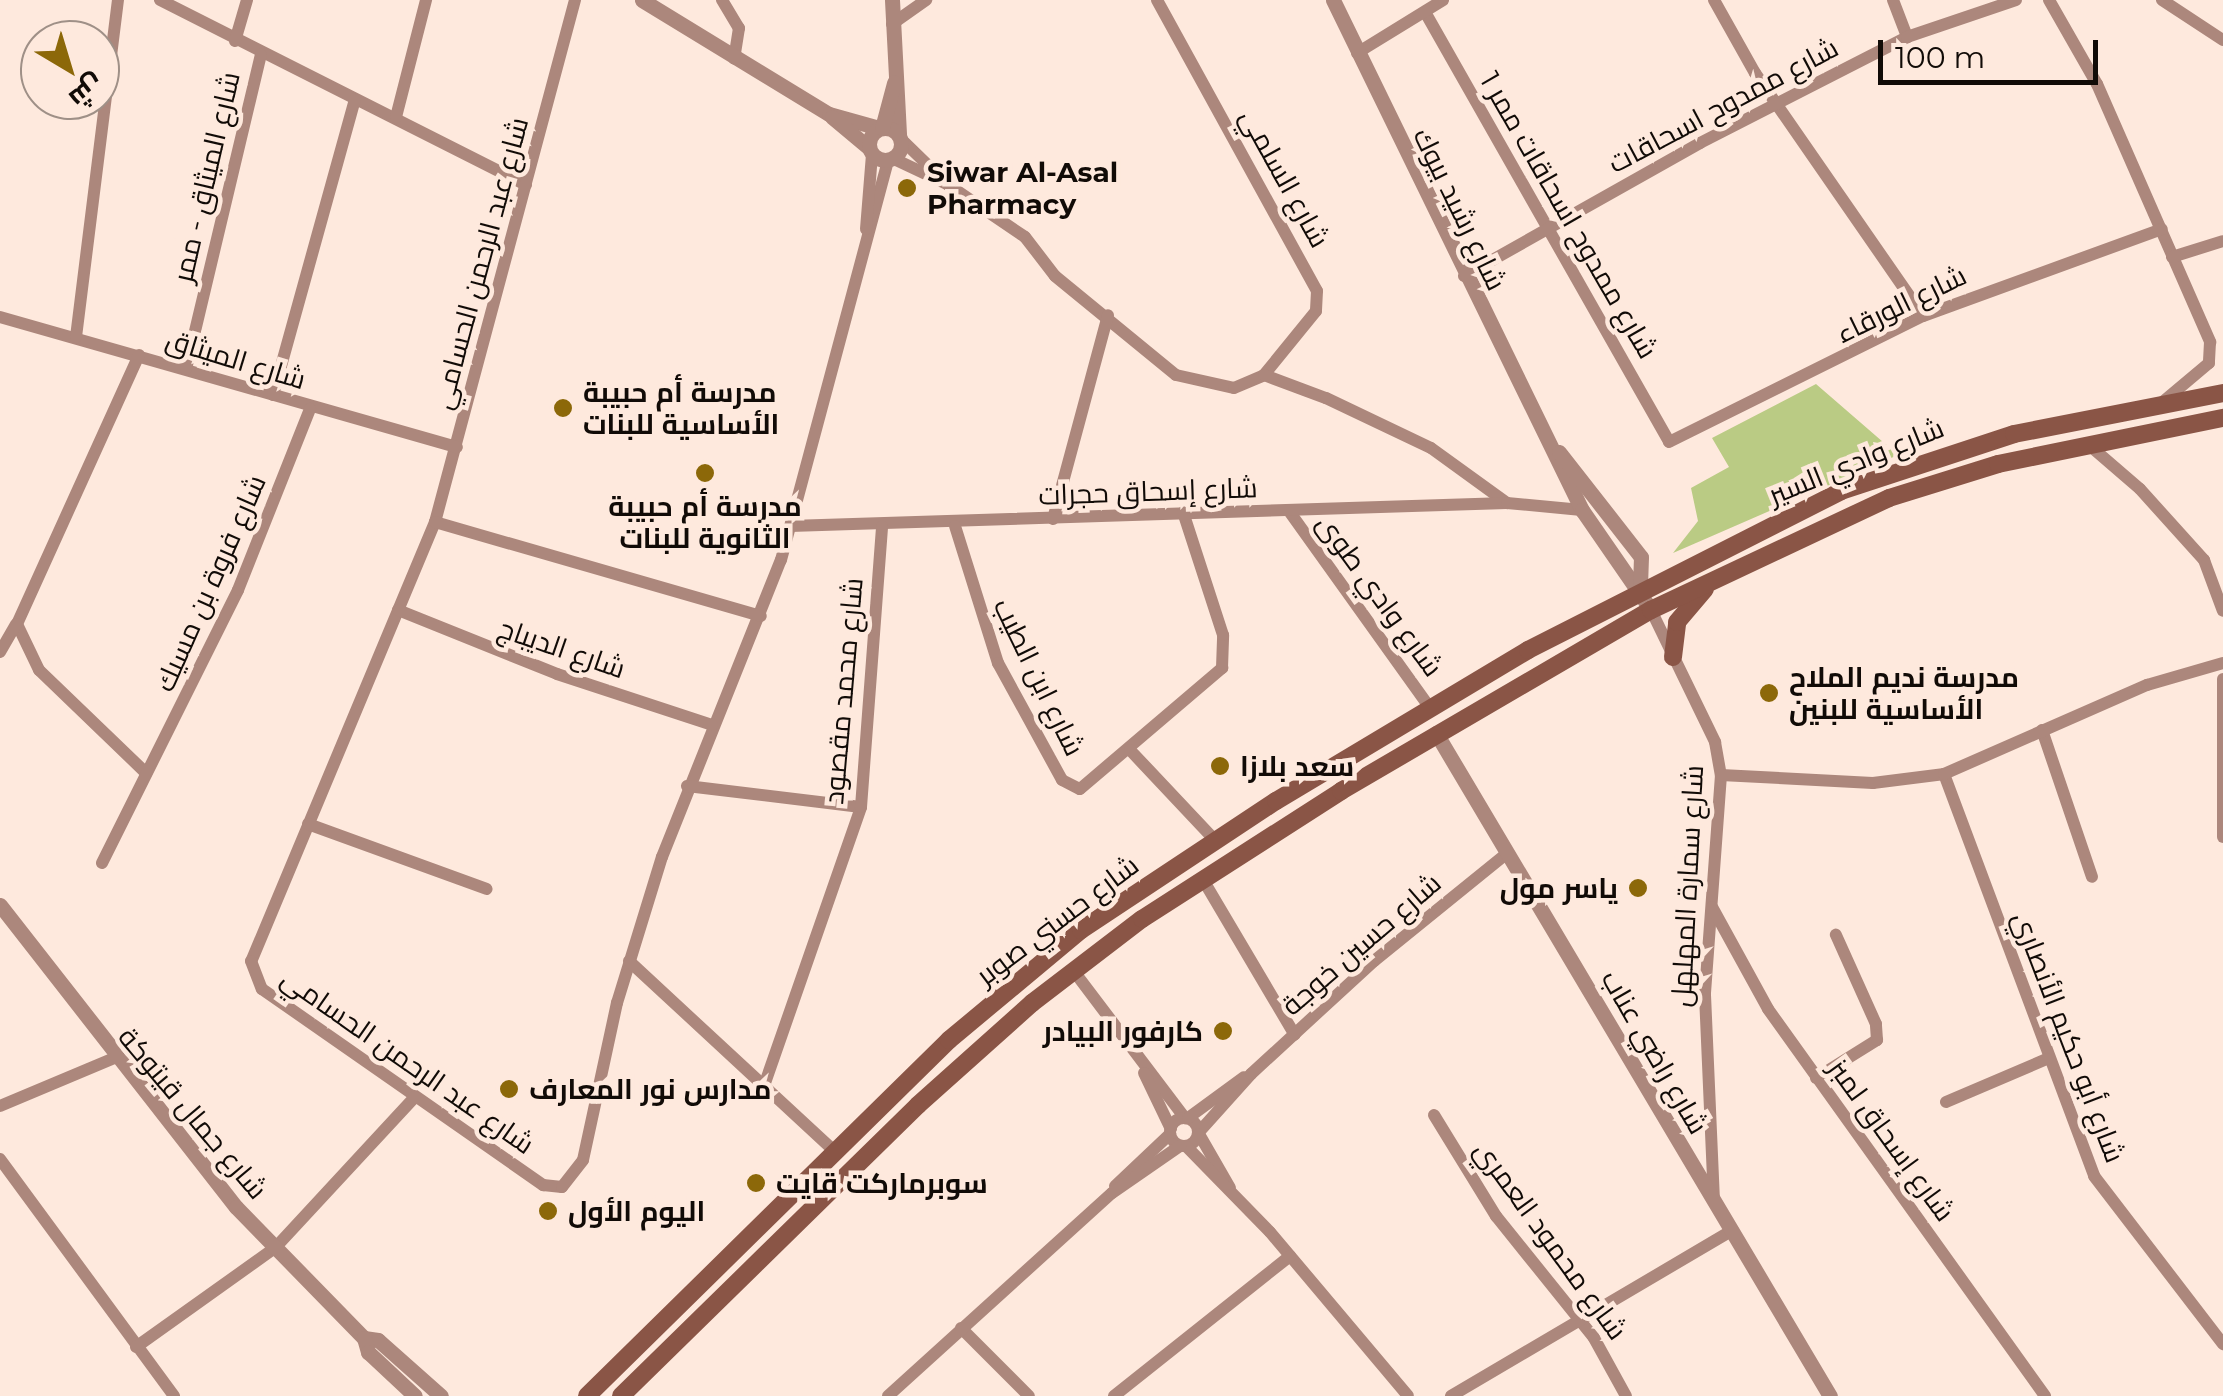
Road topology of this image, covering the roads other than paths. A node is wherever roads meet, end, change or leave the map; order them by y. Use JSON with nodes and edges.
{"nodes":[{"id":1,"x":118,"y":0,"type":"edge"},
{"id":2,"x":160,"y":0,"type":"edge"},
{"id":3,"x":247,"y":0,"type":"edge"},
{"id":4,"x":426,"y":0,"type":"edge"},
{"id":5,"x":575,"y":0,"type":"edge"},
{"id":6,"x":642,"y":0,"type":"edge"},
{"id":7,"x":722,"y":0,"type":"edge"},
{"id":8,"x":892,"y":0,"type":"edge"},
{"id":9,"x":926,"y":0,"type":"edge"},
{"id":10,"x":1157,"y":0,"type":"edge"},
{"id":11,"x":1332,"y":0,"type":"edge"},
{"id":12,"x":1443,"y":0,"type":"edge"},
{"id":13,"x":1714,"y":0,"type":"edge"},
{"id":14,"x":1893,"y":0,"type":"edge"},
{"id":15,"x":2016,"y":0,"type":"edge"},
{"id":16,"x":2049,"y":0,"type":"edge"},
{"id":17,"x":2162,"y":0,"type":"edge"},
{"id":18,"x":1425,"y":12,"type":"junction"},
{"id":19,"x":892,"y":24,"type":"junction"},
{"id":20,"x":1906,"y":37,"type":"junction"},
{"id":21,"x":2223,"y":40,"type":"edge"},
{"id":22,"x":235,"y":41,"type":"junction"},
{"id":23,"x":1357,"y":53,"type":"junction"},
{"id":24,"x":261,"y":54,"type":"junction"},
{"id":25,"x":734,"y":59,"type":"junction"},
{"id":26,"x":894,"y":83,"type":"junction"},
{"id":27,"x":355,"y":99,"type":"junction"},
{"id":28,"x":1776,"y":102,"type":"junction"},
{"id":29,"x":829,"y":114,"type":"junction"},
{"id":30,"x":396,"y":116,"type":"junction"},
{"id":31,"x":880,"y":128,"type":"junction"},
{"id":32,"x":899,"y":137,"type":"junction"},
{"id":33,"x":880,"y":155,"type":"junction"},
{"id":34,"x":947,"y":184,"type":"junction"},
{"id":35,"x":526,"y":185,"type":"junction"},
{"id":36,"x":2162,"y":229,"type":"junction"},
{"id":37,"x":1548,"y":230,"type":"junction"},
{"id":38,"x":2223,"y":242,"type":"edge"},
{"id":39,"x":2172,"y":257,"type":"junction"},
{"id":40,"x":1464,"y":276,"type":"junction"},
{"id":41,"x":1108,"y":315,"type":"junction"},
{"id":42,"x":1923,"y":316,"type":"junction"},
{"id":43,"x":0,"y":317,"type":"edge"},
{"id":44,"x":76,"y":337,"type":"junction"},
{"id":45,"x":138,"y":356,"type":"junction"},
{"id":46,"x":186,"y":369,"type":"junction"},
{"id":47,"x":1264,"y":375,"type":"junction"},
{"id":48,"x":2223,"y":394,"type":"edge"},
{"id":49,"x":273,"y":395,"type":"junction"},
{"id":50,"x":310,"y":409,"type":"junction"},
{"id":51,"x":2154,"y":409,"type":"junction"},
{"id":52,"x":2223,"y":418,"type":"edge"},
{"id":53,"x":1546,"y":438,"type":"junction"},
{"id":54,"x":1669,"y":442,"type":"joint"},
{"id":55,"x":2088,"y":445,"type":"junction"},
{"id":56,"x":457,"y":447,"type":"junction"},
{"id":57,"x":1507,"y":503,"type":"junction"},
{"id":58,"x":1582,"y":510,"type":"junction"},
{"id":59,"x":1289,"y":511,"type":"junction"},
{"id":60,"x":1184,"y":512,"type":"junction"},
{"id":61,"x":1053,"y":519,"type":"junction"},
{"id":62,"x":435,"y":522,"type":"junction"},
{"id":63,"x":790,"y":526,"type":"junction"},
{"id":64,"x":956,"y":526,"type":"junction"},
{"id":65,"x":882,"y":527,"type":"junction"},
{"id":66,"x":1714,"y":580,"type":"junction"},
{"id":67,"x":1640,"y":590,"type":"junction"},
{"id":68,"x":398,"y":610,"type":"junction"},
{"id":69,"x":1651,"y":610,"type":"junction"},
{"id":70,"x":2223,"y":611,"type":"edge"},
{"id":71,"x":761,"y":616,"type":"junction"},
{"id":72,"x":16,"y":624,"type":"junction"},
{"id":73,"x":0,"y":652,"type":"edge"},
{"id":74,"x":1673,"y":657,"type":"junction"},
{"id":75,"x":2223,"y":663,"type":"edge"},
{"id":76,"x":2223,"y":680,"type":"edge"},
{"id":77,"x":1430,"y":708,"type":"junction"},
{"id":78,"x":712,"y":725,"type":"junction"},
{"id":79,"x":2042,"y":730,"type":"junction"},
{"id":80,"x":1436,"y":734,"type":"junction"},
{"id":81,"x":1130,"y":750,"type":"junction"},
{"id":82,"x":146,"y":773,"type":"junction"},
{"id":83,"x":1944,"y":774,"type":"junction"},
{"id":84,"x":1721,"y":775,"type":"junction"},
{"id":85,"x":688,"y":786,"type":"junction"},
{"id":86,"x":1276,"y":802,"type":"junction"},
{"id":87,"x":861,"y":807,"type":"junction"},
{"id":88,"x":1290,"y":823,"type":"junction"},
{"id":89,"x":308,"y":824,"type":"junction"},
{"id":90,"x":2223,"y":838,"type":"edge"},
{"id":91,"x":1214,"y":839,"type":"junction"},
{"id":92,"x":1506,"y":855,"type":"junction"},
{"id":93,"x":102,"y":863,"type":"dead end"},
{"id":94,"x":2092,"y":877,"type":"dead end"},
{"id":95,"x":1202,"y":878,"type":"junction"},
{"id":96,"x":486,"y":888,"type":"dead end"},
{"id":97,"x":1710,"y":905,"type":"junction"},
{"id":98,"x":0,"y":906,"type":"edge"},
{"id":99,"x":1836,"y":935,"type":"dead end"},
{"id":100,"x":629,"y":960,"type":"junction"},
{"id":101,"x":1073,"y":970,"type":"junction"},
{"id":102,"x":1294,"y":1034,"type":"junction"},
{"id":103,"x":114,"y":1058,"type":"junction"},
{"id":104,"x":2047,"y":1059,"type":"junction"},
{"id":105,"x":1142,"y":1066,"type":"junction"},
{"id":106,"x":1251,"y":1074,"type":"junction"},
{"id":107,"x":1816,"y":1078,"type":"junction"},
{"id":108,"x":766,"y":1083,"type":"junction"},
{"id":109,"x":414,"y":1097,"type":"junction"},
{"id":110,"x":1946,"y":1102,"type":"dead end"},
{"id":111,"x":0,"y":1106,"type":"edge"},
{"id":112,"x":1434,"y":1115,"type":"dead end"},
{"id":113,"x":1187,"y":1118,"type":"junction"},
{"id":114,"x":1170,"y":1131,"type":"junction"},
{"id":115,"x":1199,"y":1133,"type":"junction"},
{"id":116,"x":1183,"y":1146,"type":"junction"},
{"id":117,"x":832,"y":1149,"type":"junction"},
{"id":118,"x":0,"y":1159,"type":"edge"},
{"id":119,"x":1230,"y":1188,"type":"junction"},
{"id":120,"x":1112,"y":1193,"type":"junction"},
{"id":121,"x":1714,"y":1202,"type":"junction"},
{"id":122,"x":1732,"y":1230,"type":"junction"},
{"id":123,"x":276,"y":1248,"type":"junction"},
{"id":124,"x":1290,"y":1256,"type":"junction"},
{"id":125,"x":1579,"y":1316,"type":"junction"},
{"id":126,"x":961,"y":1328,"type":"junction"},
{"id":127,"x":364,"y":1338,"type":"junction"},
{"id":128,"x":2223,"y":1344,"type":"edge"},
{"id":129,"x":136,"y":1347,"type":"junction"},
{"id":130,"x":411,"y":1393,"type":"edge"},
{"id":131,"x":174,"y":1396,"type":"edge"},
{"id":132,"x":392,"y":1396,"type":"edge"},
{"id":133,"x":441,"y":1396,"type":"edge"},
{"id":134,"x":587,"y":1396,"type":"edge"},
{"id":135,"x":622,"y":1396,"type":"edge"},
{"id":136,"x":888,"y":1396,"type":"edge"},
{"id":137,"x":1029,"y":1396,"type":"edge"},
{"id":138,"x":1114,"y":1396,"type":"edge"},
{"id":139,"x":1408,"y":1396,"type":"edge"},
{"id":140,"x":1451,"y":1396,"type":"edge"},
{"id":141,"x":1626,"y":1396,"type":"edge"},
{"id":142,"x":1830,"y":1396,"type":"edge"},
{"id":143,"x":2045,"y":1396,"type":"edge"}],
"edges":[{"from":1,"to":44,"type":"street"},
{"from":2,"to":22,"type":"street"},
{"from":3,"to":22,"type":"street"},
{"from":4,"to":30,"type":"street"},
{"from":5,"to":35,"type":"street","name":"شارع عبد الرحمن الحسامي"},
{"from":6,"to":25,"type":"street"},
{"from":7,"to":25,"type":"street"},
{"from":8,"to":19,"type":"street"},
{"from":9,"to":19,"type":"street"},
{"from":10,"to":47,"type":"street","name":"شارع السلمي"},
{"from":11,"to":23,"type":"street","name":"شارع رشيد بيوك"},
{"from":12,"to":18,"type":"street"},
{"from":13,"to":28,"type":"street"},
{"from":14,"to":20,"type":"street"},
{"from":15,"to":20,"type":"street","name":"شارع ممدوح اسحاقات"},
{"from":16,"to":36,"type":"street"},
{"from":17,"to":21,"type":"street"},
{"from":18,"to":23,"type":"street"},
{"from":18,"to":37,"type":"street","name":"شارع ممدوح اسحاقات ممر 1"},
{"from":19,"to":26,"type":"street"},
{"from":20,"to":28,"type":"street","name":"شارع ممدوح اسحاقات"},
{"from":22,"to":24,"type":"street"},
{"from":23,"to":40,"type":"street","name":"شارع رشيد بيوك"},
{"from":24,"to":27,"type":"street"},
{"from":24,"to":46,"type":"street","name":"شارع الميثاق - ممر"},
{"from":25,"to":29,"type":"street"},
{"from":26,"to":31,"type":"street"},
{"from":26,"to":32,"type":"street"},
{"from":27,"to":30,"type":"street"},
{"from":27,"to":49,"type":"street"},
{"from":28,"to":37,"type":"street","name":"شارع ممدوح اسحاقات"},
{"from":28,"to":42,"type":"street"},
{"from":29,"to":31,"type":"street"},
{"from":29,"to":33,"type":"street"},
{"from":30,"to":35,"type":"street"},
{"from":31,"to":32,"type":"street"},
{"from":31,"to":33,"type":"street"},
{"from":32,"to":33,"type":"street"},
{"from":32,"to":34,"type":"street"},
{"from":33,"to":34,"type":"street"},
{"from":33,"to":63,"type":"street","name":"شارع عبد الرحمن الحسامي"},
{"from":34,"to":41,"type":"street"},
{"from":35,"to":56,"type":"street","name":"شارع عبد الرحمن الحسامي"},
{"from":36,"to":39,"type":"street"},
{"from":36,"to":42,"type":"street","name":"شارع الورقاء"},
{"from":37,"to":40,"type":"street","name":"شارع ممدوح اسحاقات"},
{"from":37,"to":54,"type":"street","name":"شارع ممدوح اسحاقات ممر 1"},
{"from":38,"to":39,"type":"street"},
{"from":39,"to":51,"type":"street"},
{"from":40,"to":53,"type":"street","name":"شارع رشيد بيوك"},
{"from":41,"to":47,"type":"street"},
{"from":41,"to":61,"type":"street"},
{"from":42,"to":54,"type":"street","name":"شارع الورقاء"},
{"from":43,"to":44,"type":"street","name":"شارع الميثاق"},
{"from":44,"to":45,"type":"street","name":"شارع الميثاق"},
{"from":45,"to":46,"type":"street","name":"شارع الميثاق"},
{"from":45,"to":72,"type":"street"},
{"from":46,"to":49,"type":"street","name":"شارع الميثاق"},
{"from":47,"to":57,"type":"street"},
{"from":48,"to":51,"type":"main road","name":"شارع وادي السير"},
{"from":49,"to":50,"type":"street","name":"شارع الميثاق"},
{"from":50,"to":56,"type":"street","name":"شارع الميثاق"},
{"from":50,"to":82,"type":"street","name":"شارع فروة بن مسيك"},
{"from":51,"to":67,"type":"main road","name":"شارع وادي السير"},
{"from":52,"to":55,"type":"main road","name":"شارع وادي السير"},
{"from":53,"to":58,"type":"street","name":"شارع رشيد بيوك"},
{"from":53,"to":67,"type":"street","name":"شارع رشيد بيوك"},
{"from":55,"to":66,"type":"main road","name":"شارع وادي السير"},
{"from":55,"to":70,"type":"street"},
{"from":56,"to":62,"type":"street","name":"شارع عبد الرحمن الحسامي"},
{"from":57,"to":58,"type":"street","name":"شارع إسحاق حجرات"},
{"from":57,"to":59,"type":"street","name":"شارع إسحاق حجرات"},
{"from":58,"to":67,"type":"street","name":"شارع رشيد بيوك"},
{"from":59,"to":60,"type":"street","name":"شارع إسحاق حجرات"},
{"from":59,"to":77,"type":"street","name":"شارع وادي طوى"},
{"from":60,"to":61,"type":"street","name":"شارع إسحاق حجرات"},
{"from":60,"to":81,"type":"street","name":"شارع ابن الطيب"},
{"from":61,"to":64,"type":"street","name":"شارع إسحاق حجرات"},
{"from":62,"to":68,"type":"street","name":"شارع عبد الرحمن الحسامي"},
{"from":62,"to":71,"type":"street"},
{"from":63,"to":65,"type":"street","name":"شارع إسحاق حجرات"},
{"from":63,"to":71,"type":"street","name":"شارع عبد الرحمن الحسامي"},
{"from":64,"to":65,"type":"street","name":"شارع إسحاق حجرات"},
{"from":64,"to":81,"type":"street","name":"شارع ابن الطيب"},
{"from":65,"to":87,"type":"street","name":"شارع محمد مقصود"},
{"from":66,"to":69,"type":"main road","name":"شارع وادي السير"},
{"from":66,"to":74,"type":"main road"},
{"from":67,"to":69,"type":"street","name":"شارع سمارة المهلهل"},
{"from":67,"to":77,"type":"main road","name":"شارع حسني صوبر"},
{"from":68,"to":78,"type":"street","name":"شارع الديباج"},
{"from":68,"to":89,"type":"street","name":"شارع عبد الرحمن الحسامي"},
{"from":69,"to":74,"type":"street","name":"شارع سمارة المهلهل"},
{"from":69,"to":80,"type":"main road","name":"شارع حسني صوبر"},
{"from":71,"to":78,"type":"street","name":"شارع عبد الرحمن الحسامي"},
{"from":72,"to":73,"type":"street"},
{"from":72,"to":82,"type":"street"},
{"from":74,"to":84,"type":"street","name":"شارع سمارة المهلهل"},
{"from":75,"to":79,"type":"street"},
{"from":76,"to":90,"type":"street"},
{"from":77,"to":86,"type":"main road","name":"شارع حسني صوبر"},
{"from":78,"to":85,"type":"street","name":"شارع عبد الرحمن الحسامي"},
{"from":79,"to":83,"type":"street"},
{"from":79,"to":94,"type":"street"},
{"from":80,"to":88,"type":"main road","name":"شارع حسني صوبر"},
{"from":80,"to":92,"type":"street","name":"شارع راضي عناب"},
{"from":81,"to":91,"type":"street"},
{"from":82,"to":93,"type":"street","name":"شارع فروة بن مسيك"},
{"from":83,"to":84,"type":"street"},
{"from":83,"to":104,"type":"street","name":"شارع أبو حكيم الأنصاري"},
{"from":84,"to":97,"type":"street","name":"شارع سمارة المهلهل"},
{"from":85,"to":87,"type":"street"},
{"from":85,"to":100,"type":"street","name":"شارع عبد الرحمن الحسامي"},
{"from":86,"to":88,"type":"main road"},
{"from":86,"to":91,"type":"main road","name":"شارع حسني صوبر"},
{"from":87,"to":108,"type":"street","name":"شارع محمد مقصود"},
{"from":88,"to":95,"type":"main road","name":"شارع حسني صوبر"},
{"from":89,"to":96,"type":"street"},
{"from":89,"to":109,"type":"street","name":"شارع عبد الرحمن الحسامي"},
{"from":91,"to":117,"type":"main road","name":"شارع حسني صوبر"},
{"from":92,"to":102,"type":"street","name":"شارع حسين خوجة"},
{"from":92,"to":121,"type":"street","name":"شارع راضي عناب"},
{"from":95,"to":101,"type":"main road","name":"شارع حسني صوبر"},
{"from":95,"to":102,"type":"street"},
{"from":97,"to":107,"type":"street","name":"شارع إسحاق لمبز"},
{"from":97,"to":121,"type":"street","name":"شارع سمارة المهلهل"},
{"from":98,"to":103,"type":"street","name":"شارع جمال قيتوكة"},
{"from":99,"to":107,"type":"street"},
{"from":100,"to":108,"type":"street"},
{"from":100,"to":109,"type":"street","name":"شارع عبد الرحمن الحسامي"},
{"from":101,"to":105,"type":"street"},
{"from":101,"to":135,"type":"main road","name":"شارع حسني صوبر"},
{"from":102,"to":106,"type":"street","name":"شارع حسين خوجة"},
{"from":103,"to":111,"type":"street"},
{"from":103,"to":123,"type":"street","name":"شارع جمال قيتوكة"},
{"from":104,"to":110,"type":"street"},
{"from":104,"to":128,"type":"street","name":"شارع أبو حكيم الأنصاري"},
{"from":105,"to":113,"type":"street"},
{"from":105,"to":114,"type":"street"},
{"from":106,"to":113,"type":"street","name":"شارع حسين خوجة"},
{"from":106,"to":115,"type":"street","name":"شارع حسين خوجة"},
{"from":107,"to":143,"type":"street","name":"شارع إسحاق لمبز"},
{"from":108,"to":117,"type":"street"},
{"from":109,"to":123,"type":"street"},
{"from":112,"to":125,"type":"street","name":"شارع محمود العمري"},
{"from":113,"to":114,"type":"street","name":"شارع حسين خوجة"},
{"from":113,"to":115,"type":"street"},
{"from":114,"to":116,"type":"street"},
{"from":114,"to":120,"type":"street"},
{"from":115,"to":116,"type":"street","name":"شارع حسين خوجة"},
{"from":115,"to":119,"type":"street"},
{"from":116,"to":119,"type":"street"},
{"from":116,"to":120,"type":"street"},
{"from":117,"to":134,"type":"main road","name":"شارع حسني صوبر"},
{"from":118,"to":129,"type":"street"},
{"from":119,"to":124,"type":"street"},
{"from":120,"to":126,"type":"street"},
{"from":121,"to":122,"type":"street","name":"شارع راضي عناب"},
{"from":122,"to":125,"type":"street"},
{"from":122,"to":142,"type":"street","name":"شارع راضي عناب"},
{"from":123,"to":127,"type":"street","name":"شارع جمال قيتوكة"},
{"from":123,"to":129,"type":"street"},
{"from":124,"to":138,"type":"street"},
{"from":124,"to":139,"type":"street"},
{"from":125,"to":140,"type":"street"},
{"from":125,"to":141,"type":"street","name":"شارع محمود العمري"},
{"from":126,"to":136,"type":"street"},
{"from":126,"to":137,"type":"street"},
{"from":127,"to":130,"type":"street","name":"شارع جمال قيتوكة"},
{"from":127,"to":133,"type":"street","name":"شارع جمال قيتوكة"},
{"from":129,"to":131,"type":"street"},
{"from":130,"to":132,"type":"street"}]}
